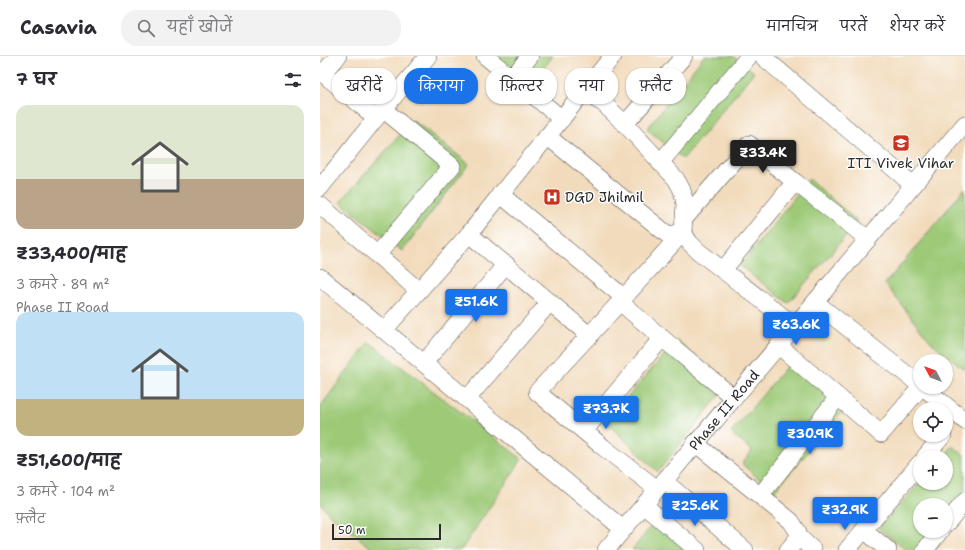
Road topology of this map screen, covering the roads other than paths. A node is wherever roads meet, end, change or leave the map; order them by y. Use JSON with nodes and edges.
{"nodes":[{"id":1,"x":338,"y":56,"type":"edge"},
{"id":2,"x":428,"y":56,"type":"edge"},
{"id":3,"x":484,"y":56,"type":"edge"},
{"id":4,"x":530,"y":56,"type":"edge"},
{"id":5,"x":613,"y":56,"type":"edge"},
{"id":6,"x":684,"y":56,"type":"edge"},
{"id":7,"x":749,"y":56,"type":"edge"},
{"id":8,"x":762,"y":56,"type":"edge"},
{"id":9,"x":499,"y":68,"type":"edge"},
{"id":10,"x":520,"y":68,"type":"edge"},
{"id":11,"x":603,"y":68,"type":"edge"},
{"id":12,"x":322,"y":72,"type":"edge"},
{"id":13,"x":544,"y":104,"type":"edge"},
{"id":14,"x":573,"y":104,"type":"edge"},
{"id":15,"x":604,"y":104,"type":"edge"},
{"id":16,"x":380,"y":113,"type":"junction"},
{"id":17,"x":562,"y":119,"type":"junction"},
{"id":18,"x":625,"y":124,"type":"junction"},
{"id":19,"x":965,"y":124,"type":"edge"},
{"id":20,"x":547,"y":136,"type":"junction"},
{"id":21,"x":660,"y":163,"type":"junction"},
{"id":22,"x":795,"y":182,"type":"junction"},
{"id":23,"x":913,"y":185,"type":"junction"},
{"id":24,"x":320,"y":188,"type":"edge"},
{"id":25,"x":500,"y":194,"type":"junction"},
{"id":26,"x":320,"y":205,"type":"edge"},
{"id":27,"x":684,"y":225,"type":"junction"},
{"id":28,"x":469,"y":234,"type":"junction"},
{"id":29,"x":868,"y":239,"type":"junction"},
{"id":30,"x":377,"y":255,"type":"junction"},
{"id":31,"x":506,"y":264,"type":"junction"},
{"id":32,"x":723,"y":270,"type":"junction"},
{"id":33,"x":320,"y":277,"type":"edge"},
{"id":34,"x":418,"y":291,"type":"junction"},
{"id":35,"x":550,"y":302,"type":"junction"},
{"id":36,"x":620,"y":302,"type":"junction"},
{"id":37,"x":814,"y":302,"type":"junction"},
{"id":38,"x":794,"y":326,"type":"junction"},
{"id":39,"x":384,"y":330,"type":"junction"},
{"id":40,"x":590,"y":336,"type":"junction"},
{"id":41,"x":662,"y":338,"type":"junction"},
{"id":42,"x":778,"y":345,"type":"junction"},
{"id":43,"x":424,"y":363,"type":"junction"},
{"id":44,"x":913,"y":380,"type":"edge"},
{"id":45,"x":914,"y":394,"type":"edge"},
{"id":46,"x":931,"y":394,"type":"edge"},
{"id":47,"x":838,"y":397,"type":"junction"},
{"id":48,"x":734,"y":398,"type":"junction"},
{"id":49,"x":468,"y":399,"type":"junction"},
{"id":50,"x":962,"y":419,"type":"edge"},
{"id":51,"x":953,"y":426,"type":"edge"},
{"id":52,"x":584,"y":431,"type":"junction"},
{"id":53,"x":937,"y":442,"type":"edge"},
{"id":54,"x":695,"y":443,"type":"junction"},
{"id":55,"x":931,"y":450,"type":"edge"},
{"id":56,"x":913,"y":471,"type":"edge"},
{"id":57,"x":660,"y":485,"type":"junction"},
{"id":58,"x":760,"y":496,"type":"junction"},
{"id":59,"x":965,"y":501,"type":"edge"},
{"id":60,"x":644,"y":505,"type":"junction"},
{"id":61,"x":953,"y":516,"type":"edge"},
{"id":62,"x":623,"y":529,"type":"junction"},
{"id":63,"x":864,"y":530,"type":"junction"},
{"id":64,"x":934,"y":538,"type":"edge"},
{"id":65,"x":793,"y":544,"type":"edge"},
{"id":66,"x":606,"y":550,"type":"edge"},
{"id":67,"x":697,"y":550,"type":"edge"},
{"id":68,"x":745,"y":550,"type":"edge"},
{"id":69,"x":813,"y":550,"type":"edge"},
{"id":70,"x":848,"y":550,"type":"edge"},
{"id":71,"x":888,"y":550,"type":"edge"},
{"id":72,"x":925,"y":550,"type":"edge"}],
"edges":[{"from":1,"to":12,"type":"street"},
{"from":2,"to":16,"type":"street"},
{"from":3,"to":9,"type":"street"},
{"from":4,"to":10,"type":"street"},
{"from":5,"to":11,"type":"street"},
{"from":6,"to":18,"type":"street"},
{"from":7,"to":21,"type":"street"},
{"from":8,"to":23,"type":"street"},
{"from":12,"to":16,"type":"street"},
{"from":13,"to":17,"type":"street"},
{"from":14,"to":17,"type":"street"},
{"from":15,"to":18,"type":"street"},
{"from":16,"to":24,"type":"street"},
{"from":16,"to":30,"type":"street"},
{"from":17,"to":20,"type":"street"},
{"from":18,"to":21,"type":"street"},
{"from":19,"to":23,"type":"street","name":"Phase II Road"},
{"from":20,"to":25,"type":"street"},
{"from":20,"to":27,"type":"street"},
{"from":21,"to":27,"type":"street"},
{"from":22,"to":27,"type":"street"},
{"from":22,"to":29,"type":"street"},
{"from":22,"to":32,"type":"street"},
{"from":23,"to":29,"type":"street","name":"Phase II Road"},
{"from":25,"to":28,"type":"street"},
{"from":25,"to":36,"type":"street"},
{"from":26,"to":30,"type":"street"},
{"from":27,"to":32,"type":"street"},
{"from":27,"to":36,"type":"street"},
{"from":28,"to":31,"type":"street"},
{"from":28,"to":34,"type":"street"},
{"from":29,"to":37,"type":"street","name":"Phase II Road"},
{"from":30,"to":34,"type":"street"},
{"from":31,"to":35,"type":"street"},
{"from":31,"to":43,"type":"street"},
{"from":32,"to":38,"type":"street"},
{"from":33,"to":39,"type":"street"},
{"from":34,"to":39,"type":"street"},
{"from":35,"to":40,"type":"street"},
{"from":35,"to":49,"type":"street"},
{"from":36,"to":40,"type":"street"},
{"from":36,"to":41,"type":"street"},
{"from":37,"to":38,"type":"street","name":"Phase II Road"},
{"from":37,"to":44,"type":"street"},
{"from":38,"to":42,"type":"street","name":"Phase II Road"},
{"from":39,"to":43,"type":"street"},
{"from":40,"to":52,"type":"street"},
{"from":41,"to":48,"type":"street"},
{"from":41,"to":52,"type":"street"},
{"from":42,"to":47,"type":"street"},
{"from":42,"to":48,"type":"street","name":"Phase II Road"},
{"from":43,"to":49,"type":"street"},
{"from":45,"to":47,"type":"street"},
{"from":46,"to":50,"type":"street"},
{"from":47,"to":58,"type":"street"},
{"from":48,"to":54,"type":"street","name":"Phase II Road"},
{"from":49,"to":62,"type":"street"},
{"from":50,"to":51,"type":"street"},
{"from":52,"to":57,"type":"street"},
{"from":53,"to":55,"type":"street"},
{"from":54,"to":57,"type":"street","name":"Phase II Road"},
{"from":54,"to":58,"type":"street"},
{"from":56,"to":63,"type":"street"},
{"from":57,"to":60,"type":"street","name":"Phase II Road"},
{"from":57,"to":68,"type":"street"},
{"from":58,"to":65,"type":"street"},
{"from":59,"to":61,"type":"street"},
{"from":60,"to":62,"type":"street","name":"Phase II Road"},
{"from":60,"to":67,"type":"street"},
{"from":62,"to":66,"type":"street","name":"Phase II Road"},
{"from":63,"to":70,"type":"street"},
{"from":63,"to":71,"type":"street"},
{"from":64,"to":72,"type":"street"},
{"from":65,"to":69,"type":"street"}]}
